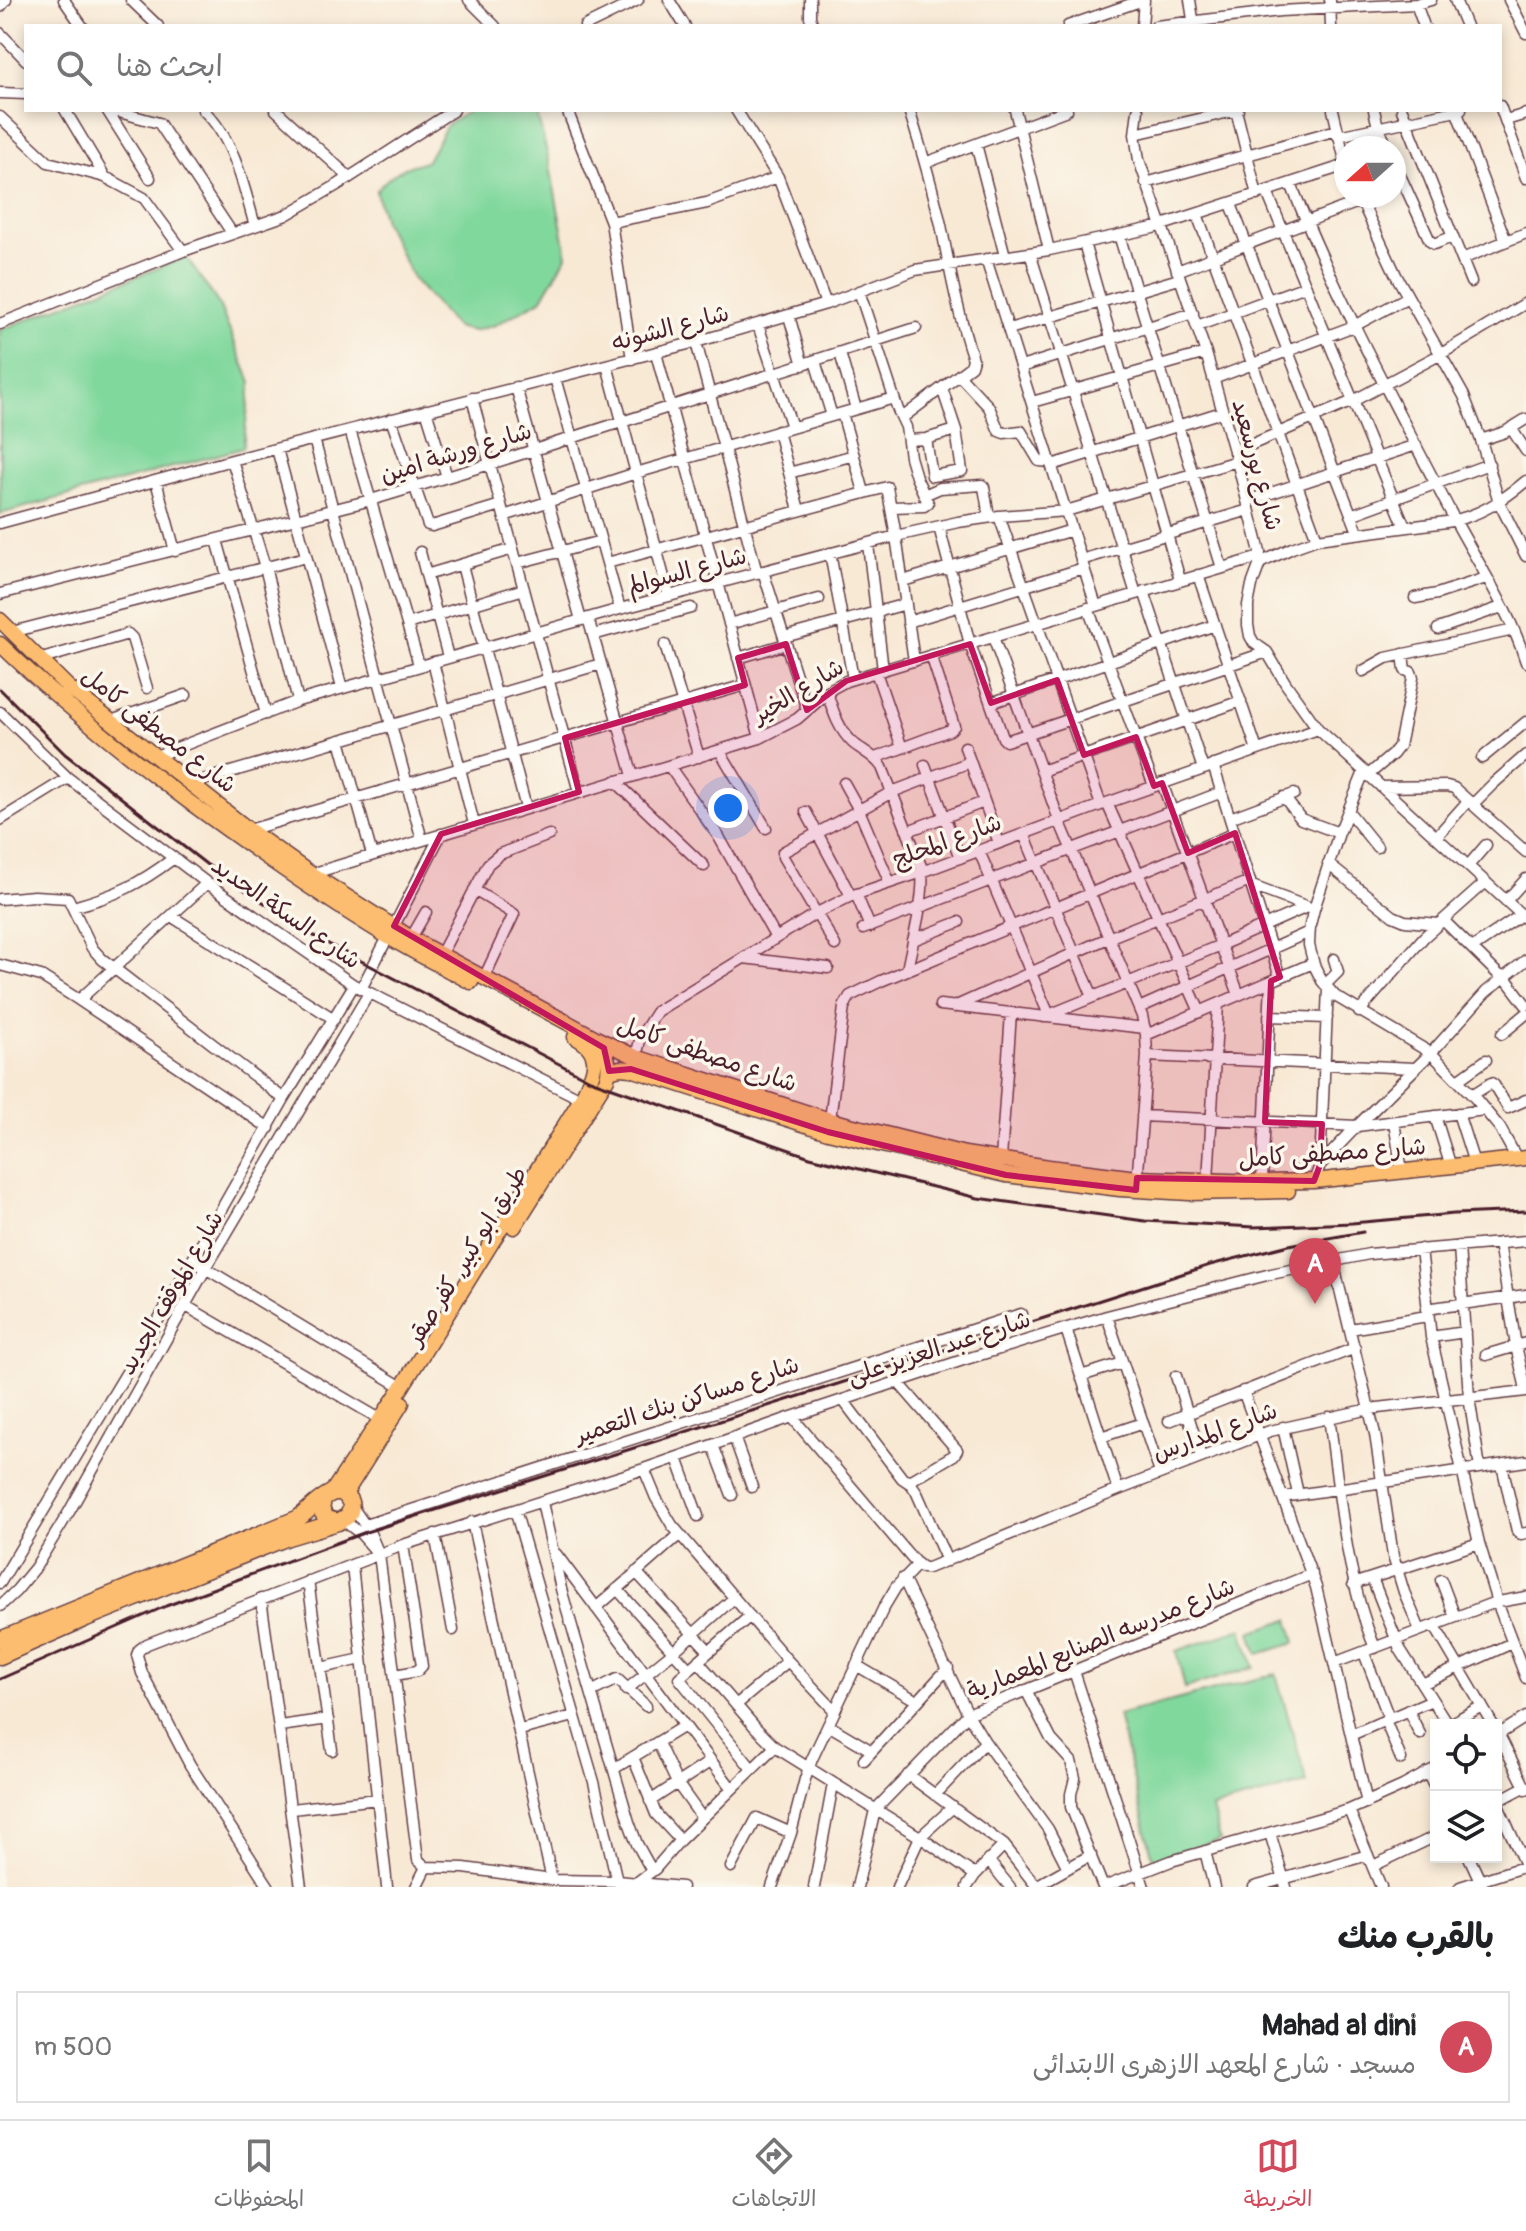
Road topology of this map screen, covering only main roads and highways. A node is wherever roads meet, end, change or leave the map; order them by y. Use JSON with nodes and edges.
{"nodes":[{"id":1,"x":0,"y":620,"type":"edge"},
{"id":2,"x":0,"y":644,"type":"edge"},
{"id":3,"x":78,"y":705,"type":"junction"},
{"id":4,"x":391,"y":932,"type":"junction"},
{"id":5,"x":592,"y":1041,"type":"junction"},
{"id":6,"x":609,"y":1071,"type":"junction"},
{"id":7,"x":1523,"y":1160,"type":"edge"},
{"id":8,"x":1137,"y":1184,"type":"junction"},
{"id":9,"x":339,"y":1505,"type":"junction"},
{"id":10,"x":83,"y":1612,"type":"junction"},
{"id":11,"x":0,"y":1640,"type":"edge"},
{"id":12,"x":0,"y":1656,"type":"edge"}],
"edges":[{"from":1,"to":3,"type":"main road","name":"شارع مصطفى كامل"},
{"from":2,"to":3,"type":"main road","name":"شارع مصطفى كامل"},
{"from":3,"to":4,"type":"main road","name":"شارع مصطفى كامل"},
{"from":3,"to":4,"type":"main road","name":"شارع مصطفى كامل"},
{"from":4,"to":5,"type":"main road","name":"شارع مصطفى كامل"},
{"from":4,"to":5,"type":"main road","name":"شارع مصطفى كامل"},
{"from":5,"to":6,"type":"main road"},
{"from":5,"to":8,"type":"main road","name":"شارع مصطفى كامل"},
{"from":5,"to":9,"type":"main road","name":"طريق ابو كبير, كفر صقر"},
{"from":6,"to":8,"type":"main road","name":"شارع مصطفى كامل"},
{"from":6,"to":9,"type":"main road","name":"طريق ابو كبير, كفر صقر"},
{"from":7,"to":8,"type":"main road","name":"شارع مصطفى كامل"},
{"from":7,"to":8,"type":"main road","name":"شارع مصطفى كامل"},
{"from":9,"to":10,"type":"highway","name":"طريق ابو كبير, كفر صقر"},
{"from":9,"to":10,"type":"highway","name":"طريق ابو كبير, كفر صقر"},
{"from":10,"to":11,"type":"highway","name":"طريق ابو كبير, كفر صقر"},
{"from":10,"to":12,"type":"highway","name":"طريق ابو كبير, كفر صقر"}]}
